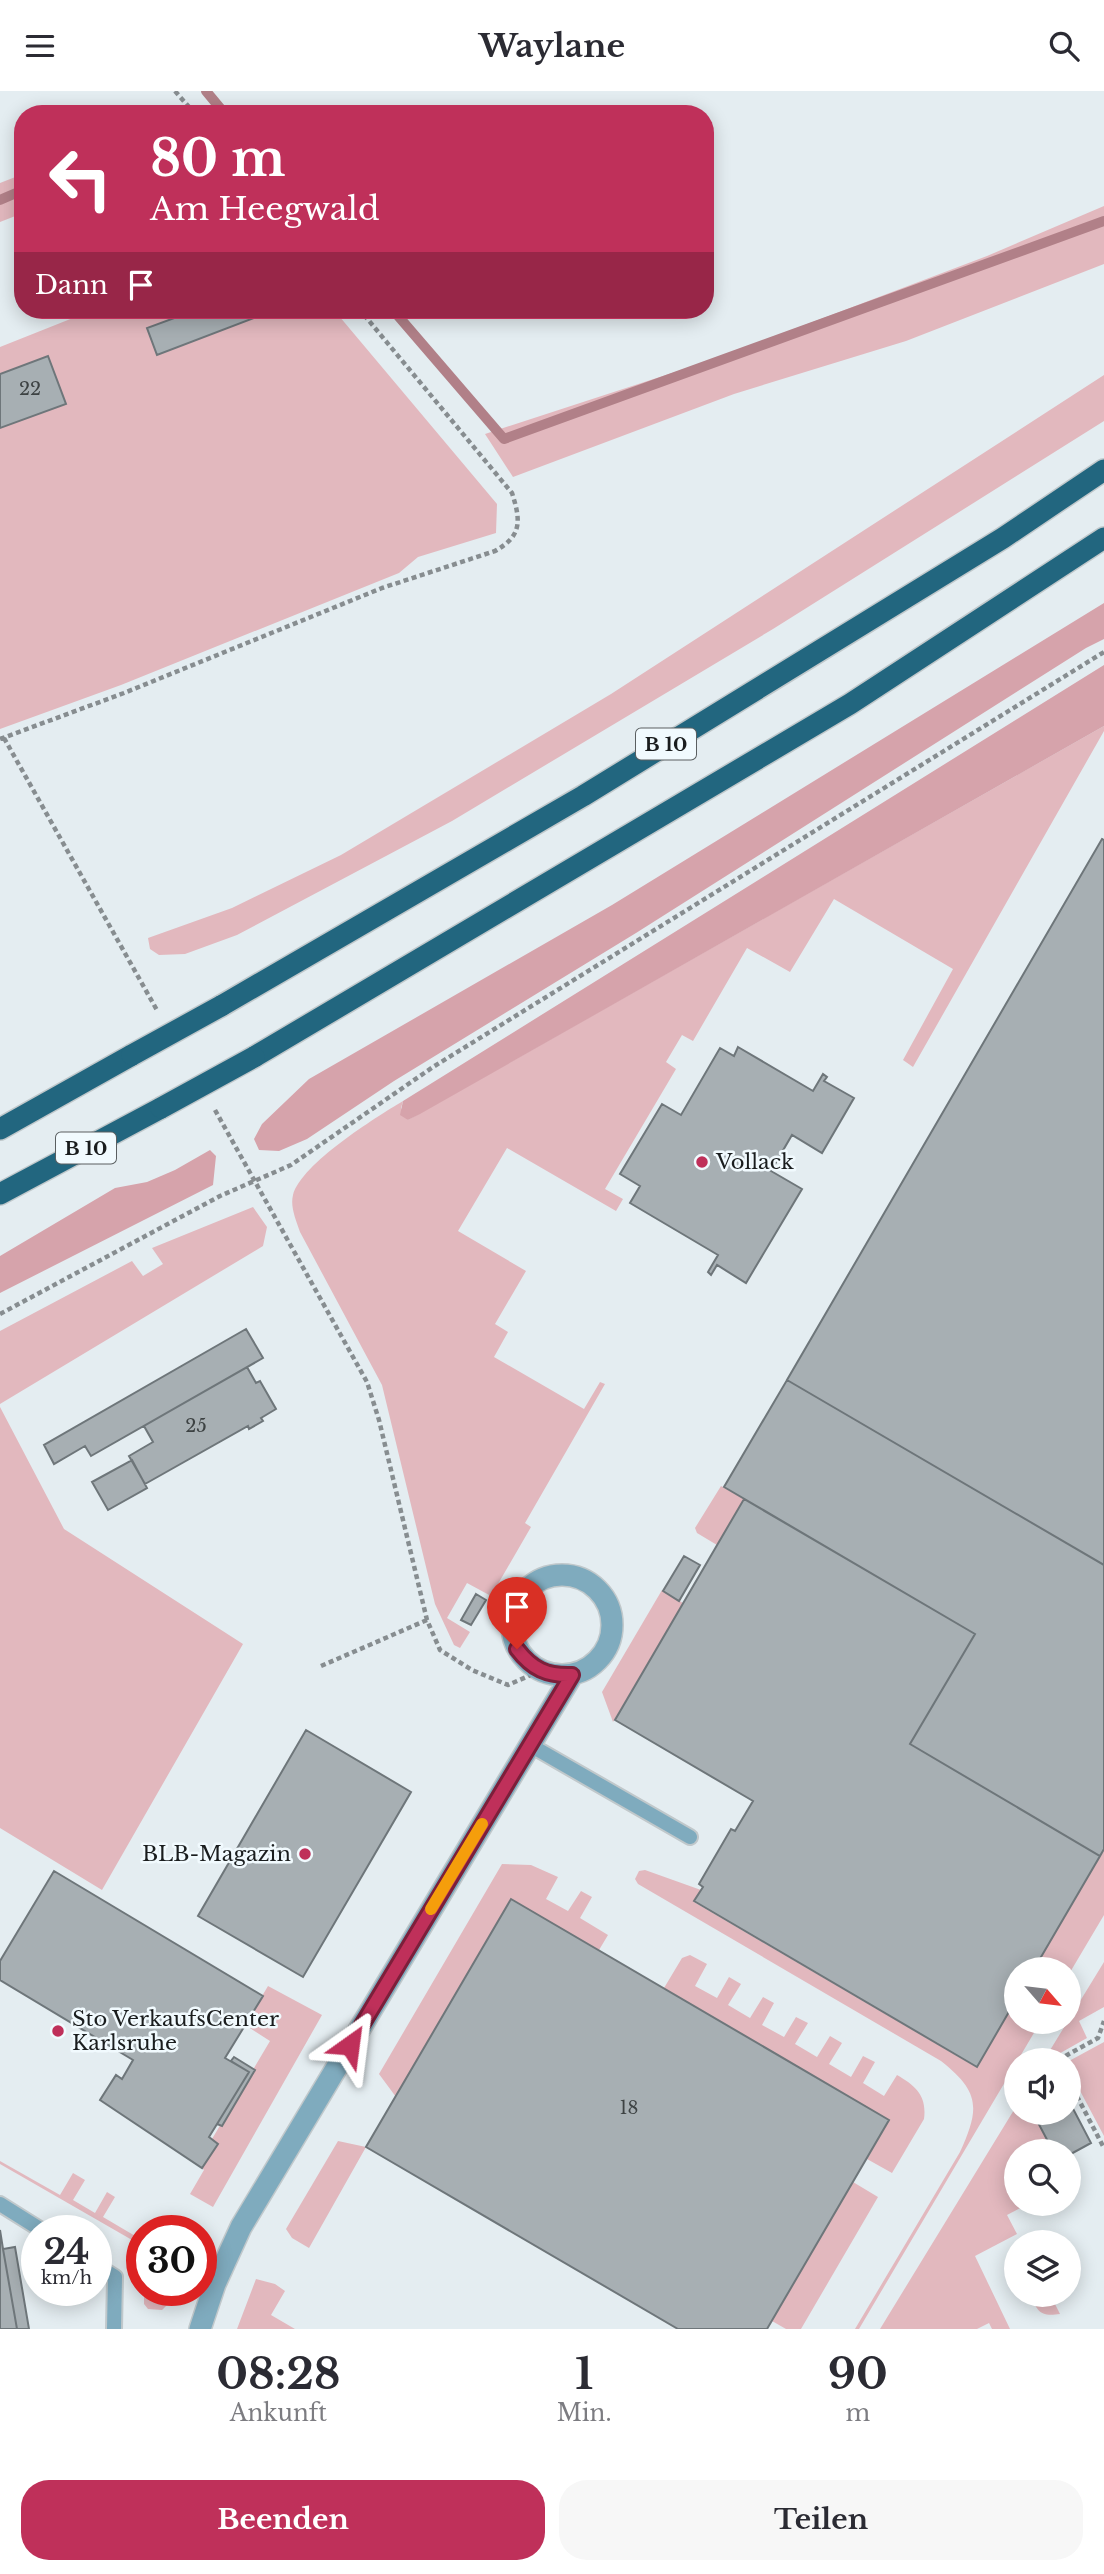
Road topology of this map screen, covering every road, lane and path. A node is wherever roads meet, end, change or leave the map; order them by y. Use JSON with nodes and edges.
{"nodes":[{"id":1,"x":175,"y":91,"type":"edge"},
{"id":2,"x":187,"y":105,"type":"edge"},
{"id":3,"x":367,"y":319,"type":"edge"},
{"id":4,"x":1104,"y":470,"type":"edge"},
{"id":5,"x":1104,"y":538,"type":"edge"},
{"id":6,"x":1104,"y":653,"type":"edge"},
{"id":7,"x":2,"y":738,"type":"edge"},
{"id":8,"x":126,"y":956,"type":"dead end"},
{"id":9,"x":0,"y":1129,"type":"edge"},
{"id":10,"x":230,"y":1137,"type":"dead end"},
{"id":11,"x":256,"y":1180,"type":"junction"},
{"id":12,"x":4,"y":1194,"type":"edge"},
{"id":13,"x":0,"y":1314,"type":"edge"},
{"id":14,"x":427,"y":1620,"type":"junction"},
{"id":15,"x":321,"y":1666,"type":"dead end"},
{"id":16,"x":541,"y":1671,"type":"junction"},
{"id":17,"x":572,"y":1675,"type":"junction"},
{"id":18,"x":530,"y":1745,"type":"junction"},
{"id":19,"x":690,"y":1837,"type":"dead end"},
{"id":20,"x":1104,"y":2021,"type":"edge"},
{"id":21,"x":1080,"y":2048,"type":"edge"},
{"id":22,"x":1081,"y":2104,"type":"edge"},
{"id":23,"x":1104,"y":2148,"type":"edge"},
{"id":24,"x":0,"y":2204,"type":"edge"},
{"id":25,"x":21,"y":2217,"type":"edge"},
{"id":26,"x":112,"y":2275,"type":"edge"},
{"id":27,"x":114,"y":2329,"type":"edge"},
{"id":28,"x":200,"y":2329,"type":"edge"}],
"edges":[{"from":1,"to":2,"type":"path"},
{"from":3,"to":7,"type":"path"},
{"from":4,"to":9,"type":"highway","number":"B 10","bridge":true},
{"from":5,"to":12,"type":"highway","number":"B 10","bridge":true},
{"from":6,"to":11,"type":"path"},
{"from":7,"to":8,"type":"path"},
{"from":10,"to":11,"type":"path"},
{"from":11,"to":13,"type":"path"},
{"from":11,"to":14,"type":"path"},
{"from":14,"to":15,"type":"path"},
{"from":14,"to":16,"type":"path"},
{"from":16,"to":17,"type":"street"},
{"from":16,"to":17,"type":"street"},
{"from":17,"to":18,"type":"street"},
{"from":18,"to":19,"type":"lane"},
{"from":18,"to":28,"type":"street"},
{"from":20,"to":21,"type":"path"},
{"from":22,"to":23,"type":"path"},
{"from":24,"to":25,"type":"lane"},
{"from":26,"to":27,"type":"lane"}]}
